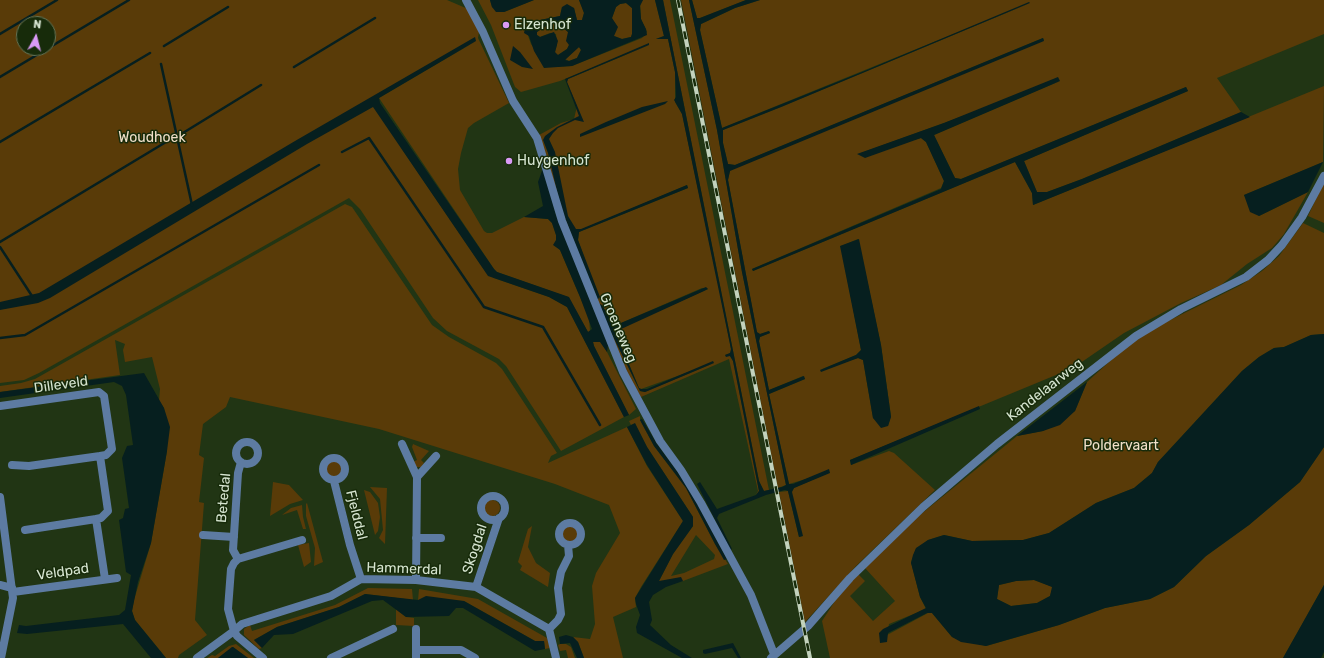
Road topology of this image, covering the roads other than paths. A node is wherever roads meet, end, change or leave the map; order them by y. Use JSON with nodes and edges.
{"nodes":[{"id":1,"x":466,"y":0,"type":"edge"},
{"id":2,"x":1324,"y":176,"type":"edge"},
{"id":3,"x":0,"y":406,"type":"edge"},
{"id":4,"x":402,"y":444,"type":"dead end"},
{"id":5,"x":100,"y":456,"type":"junction"},
{"id":6,"x":436,"y":456,"type":"dead end"},
{"id":7,"x":241,"y":462,"type":"dead end"},
{"id":8,"x":12,"y":465,"type":"dead end"},
{"id":9,"x":417,"y":477,"type":"junction"},
{"id":10,"x":334,"y":481,"type":"dead end"},
{"id":11,"x":0,"y":497,"type":"edge"},
{"id":12,"x":499,"y":518,"type":"dead end"},
{"id":13,"x":96,"y":519,"type":"junction"},
{"id":14,"x":2,"y":521,"type":"edge"},
{"id":15,"x":25,"y":530,"type":"dead end"},
{"id":16,"x":203,"y":535,"type":"dead end"},
{"id":17,"x":234,"y":537,"type":"junction"},
{"id":18,"x":416,"y":538,"type":"junction"},
{"id":19,"x":441,"y":538,"type":"dead end"},
{"id":20,"x":302,"y":540,"type":"dead end"},
{"id":21,"x":568,"y":545,"type":"dead end"},
{"id":22,"x":238,"y":559,"type":"junction"},
{"id":23,"x":117,"y":578,"type":"dead end"},
{"id":24,"x":105,"y":579,"type":"junction"},
{"id":25,"x":361,"y":579,"type":"junction"},
{"id":26,"x":416,"y":580,"type":"junction"},
{"id":27,"x":0,"y":586,"type":"edge"},
{"id":28,"x":476,"y":587,"type":"junction"},
{"id":29,"x":13,"y":590,"type":"junction"},
{"id":30,"x":393,"y":629,"type":"dead end"},
{"id":31,"x":416,"y":629,"type":"dead end"},
{"id":32,"x":549,"y":629,"type":"junction"},
{"id":33,"x":234,"y":631,"type":"junction"},
{"id":34,"x":416,"y":654,"type":"edge"},
{"id":35,"x":772,"y":656,"type":"edge"},
{"id":36,"x":1,"y":658,"type":"edge"},
{"id":37,"x":198,"y":658,"type":"edge"},
{"id":38,"x":263,"y":658,"type":"edge"},
{"id":39,"x":331,"y":658,"type":"edge"},
{"id":40,"x":475,"y":658,"type":"edge"},
{"id":41,"x":556,"y":658,"type":"edge"}],
"edges":[{"from":1,"to":35,"type":"street","name":"Groeneweg"},
{"from":2,"to":35,"type":"street","name":"Kandelaarweg"},
{"from":3,"to":5,"type":"street","name":"Dilleveld"},
{"from":4,"to":9,"type":"street"},
{"from":5,"to":8,"type":"street"},
{"from":5,"to":13,"type":"street"},
{"from":6,"to":9,"type":"street"},
{"from":7,"to":17,"type":"street","name":"Betedal"},
{"from":9,"to":18,"type":"street"},
{"from":10,"to":25,"type":"street","name":"Fjelddal"},
{"from":11,"to":14,"type":"street"},
{"from":12,"to":28,"type":"street","name":"Skogdal"},
{"from":13,"to":15,"type":"street"},
{"from":13,"to":24,"type":"street"},
{"from":14,"to":29,"type":"street"},
{"from":16,"to":17,"type":"street","name":"Betedal"},
{"from":17,"to":22,"type":"street","name":"Betedal"},
{"from":18,"to":19,"type":"street"},
{"from":18,"to":26,"type":"street"},
{"from":20,"to":22,"type":"street"},
{"from":21,"to":32,"type":"street"},
{"from":22,"to":33,"type":"street"},
{"from":23,"to":24,"type":"street","name":"Veldpad"},
{"from":24,"to":29,"type":"street","name":"Veldpad"},
{"from":25,"to":26,"type":"street","name":"Hammerdal"},
{"from":25,"to":33,"type":"street","name":"Hammerdal"},
{"from":26,"to":28,"type":"street","name":"Hammerdal"},
{"from":27,"to":29,"type":"street","name":"Veldpad"},
{"from":28,"to":32,"type":"street","name":"Hammerdal"},
{"from":29,"to":36,"type":"street"},
{"from":30,"to":39,"type":"street"},
{"from":31,"to":34,"type":"street"},
{"from":32,"to":41,"type":"street"},
{"from":33,"to":37,"type":"street","name":"Hammerdal"},
{"from":33,"to":38,"type":"street"},
{"from":34,"to":40,"type":"street"}]}
